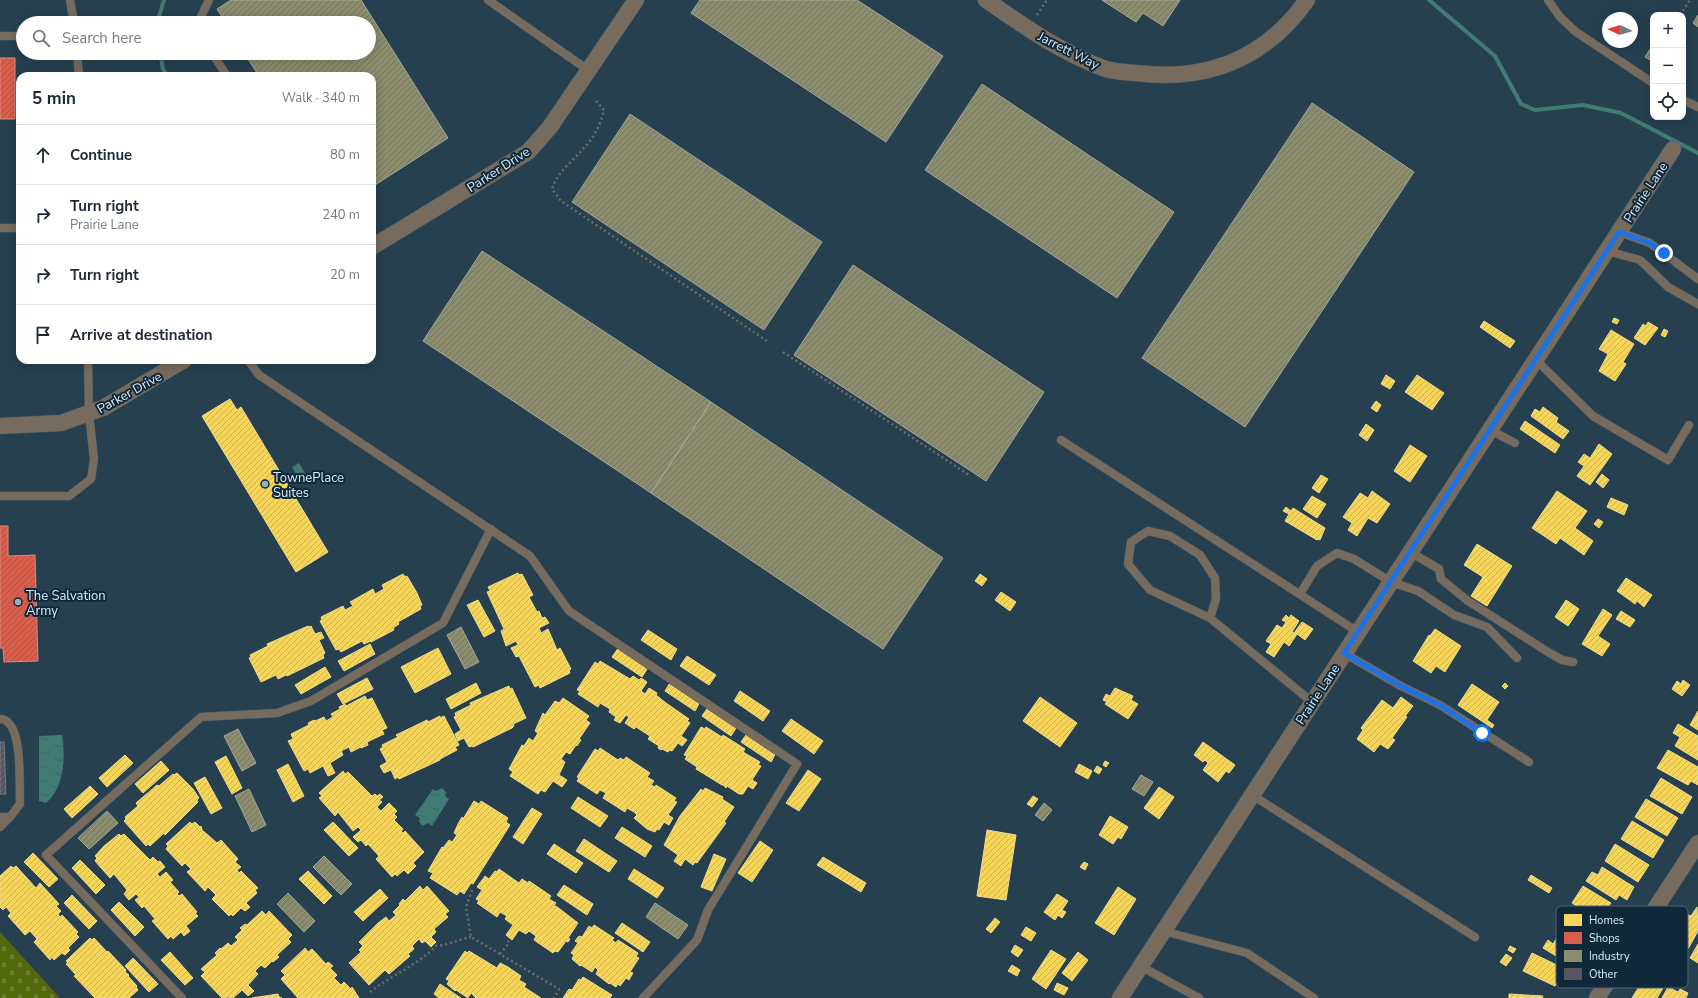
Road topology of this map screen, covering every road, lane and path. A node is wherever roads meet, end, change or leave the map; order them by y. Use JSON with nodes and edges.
{"nodes":[{"id":1,"x":70,"y":0,"type":"edge"},
{"id":2,"x":209,"y":0,"type":"edge"},
{"id":3,"x":488,"y":0,"type":"edge"},
{"id":4,"x":636,"y":0,"type":"edge"},
{"id":5,"x":986,"y":0,"type":"edge"},
{"id":6,"x":1047,"y":0,"type":"edge"},
{"id":7,"x":1307,"y":0,"type":"edge"},
{"id":8,"x":1548,"y":0,"type":"edge"},
{"id":9,"x":1690,"y":0,"type":"edge"},
{"id":10,"x":1682,"y":12,"type":"edge"},
{"id":11,"x":1037,"y":15,"type":"dead end"},
{"id":12,"x":73,"y":16,"type":"edge"},
{"id":13,"x":201,"y":16,"type":"edge"},
{"id":14,"x":0,"y":36,"type":"edge"},
{"id":15,"x":16,"y":36,"type":"edge"},
{"id":16,"x":78,"y":60,"type":"edge"},
{"id":17,"x":217,"y":60,"type":"edge"},
{"id":18,"x":588,"y":70,"type":"junction"},
{"id":19,"x":79,"y":72,"type":"edge"},
{"id":20,"x":224,"y":72,"type":"edge"},
{"id":21,"x":1650,"y":81,"type":"edge"},
{"id":22,"x":596,"y":101,"type":"dead end"},
{"id":23,"x":1686,"y":101,"type":"edge"},
{"id":24,"x":1698,"y":107,"type":"edge"},
{"id":25,"x":1673,"y":149,"type":"dead end"},
{"id":26,"x":0,"y":228,"type":"edge"},
{"id":27,"x":16,"y":228,"type":"edge"},
{"id":28,"x":1619,"y":232,"type":"junction"},
{"id":29,"x":376,"y":245,"type":"edge"},
{"id":30,"x":1607,"y":251,"type":"junction"},
{"id":31,"x":1698,"y":279,"type":"edge"},
{"id":32,"x":1698,"y":304,"type":"edge"},
{"id":33,"x":767,"y":341,"type":"dead end"},
{"id":34,"x":783,"y":352,"type":"dead end"},
{"id":35,"x":1536,"y":360,"type":"junction"},
{"id":36,"x":88,"y":364,"type":"edge"},
{"id":37,"x":177,"y":364,"type":"edge"},
{"id":38,"x":251,"y":364,"type":"edge"},
{"id":39,"x":88,"y":414,"type":"junction"},
{"id":40,"x":1689,"y":425,"type":"dead end"},
{"id":41,"x":0,"y":426,"type":"edge"},
{"id":42,"x":1490,"y":430,"type":"junction"},
{"id":43,"x":1061,"y":440,"type":"dead end"},
{"id":44,"x":1515,"y":443,"type":"dead end"},
{"id":45,"x":969,"y":475,"type":"dead end"},
{"id":46,"x":0,"y":496,"type":"edge"},
{"id":47,"x":492,"y":529,"type":"junction"},
{"id":48,"x":1410,"y":552,"type":"junction"},
{"id":49,"x":1391,"y":582,"type":"junction"},
{"id":50,"x":1300,"y":594,"type":"junction"},
{"id":51,"x":1210,"y":618,"type":"junction"},
{"id":52,"x":1358,"y":632,"type":"junction"},
{"id":53,"x":1344,"y":653,"type":"junction"},
{"id":54,"x":1517,"y":658,"type":"dead end"},
{"id":55,"x":1573,"y":662,"type":"dead end"},
{"id":56,"x":1312,"y":702,"type":"junction"},
{"id":57,"x":0,"y":720,"type":"edge"},
{"id":58,"x":1529,"y":762,"type":"dead end"},
{"id":59,"x":1252,"y":795,"type":"junction"},
{"id":60,"x":10,"y":817,"type":"junction"},
{"id":61,"x":0,"y":818,"type":"edge"},
{"id":62,"x":0,"y":827,"type":"edge"},
{"id":63,"x":1698,"y":843,"type":"edge"},
{"id":64,"x":1692,"y":867,"type":"edge"},
{"id":65,"x":472,"y":890,"type":"dead end"},
{"id":66,"x":1664,"y":906,"type":"edge"},
{"id":67,"x":1163,"y":931,"type":"junction"},
{"id":68,"x":471,"y":937,"type":"junction"},
{"id":69,"x":1475,"y":937,"type":"dead end"},
{"id":70,"x":508,"y":940,"type":"dead end"},
{"id":71,"x":500,"y":954,"type":"junction"},
{"id":72,"x":1140,"y":966,"type":"junction"},
{"id":73,"x":1604,"y":988,"type":"edge"},
{"id":74,"x":370,"y":992,"type":"dead end"},
{"id":75,"x":1185,"y":994,"type":"edge"},
{"id":76,"x":178,"y":997,"type":"edge"},
{"id":77,"x":554,"y":998,"type":"edge"},
{"id":78,"x":643,"y":998,"type":"edge"},
{"id":79,"x":1120,"y":998,"type":"edge"},
{"id":80,"x":1199,"y":998,"type":"edge"},
{"id":81,"x":1314,"y":998,"type":"edge"},
{"id":82,"x":1597,"y":998,"type":"edge"}],
"edges":[{"from":1,"to":12,"type":"lane"},
{"from":2,"to":13,"type":"lane"},
{"from":3,"to":18,"type":"lane"},
{"from":4,"to":18,"type":"street","name":"Parker Drive"},
{"from":5,"to":7,"type":"street","name":"Jarrett Way"},
{"from":6,"to":11,"type":"path"},
{"from":8,"to":21,"type":"lane"},
{"from":9,"to":10,"type":"path"},
{"from":14,"to":15,"type":"lane"},
{"from":16,"to":19,"type":"lane"},
{"from":17,"to":20,"type":"lane"},
{"from":18,"to":29,"type":"street","name":"Parker Drive"},
{"from":22,"to":33,"type":"path"},
{"from":23,"to":24,"type":"lane"},
{"from":25,"to":28,"type":"street","name":"Prairie Lane"},
{"from":26,"to":27,"type":"lane"},
{"from":28,"to":30,"type":"street","name":"Prairie Lane"},
{"from":28,"to":31,"type":"lane"},
{"from":30,"to":32,"type":"lane"},
{"from":30,"to":35,"type":"street","name":"Prairie Lane"},
{"from":34,"to":45,"type":"path"},
{"from":35,"to":40,"type":"lane"},
{"from":35,"to":42,"type":"street","name":"Prairie Lane"},
{"from":36,"to":39,"type":"lane"},
{"from":37,"to":39,"type":"street","name":"Parker Drive"},
{"from":38,"to":47,"type":"lane"},
{"from":39,"to":41,"type":"street","name":"Parker Drive"},
{"from":39,"to":46,"type":"lane"},
{"from":42,"to":44,"type":"lane"},
{"from":42,"to":48,"type":"street","name":"Prairie Lane"},
{"from":43,"to":50,"type":"lane"},
{"from":47,"to":76,"type":"lane"},
{"from":47,"to":78,"type":"lane"},
{"from":48,"to":49,"type":"street","name":"Prairie Lane"},
{"from":48,"to":55,"type":"lane"},
{"from":49,"to":50,"type":"lane"},
{"from":49,"to":52,"type":"street","name":"Prairie Lane"},
{"from":49,"to":54,"type":"lane"},
{"from":50,"to":52,"type":"lane"},
{"from":51,"to":51,"type":"lane"},
{"from":51,"to":56,"type":"lane"},
{"from":52,"to":53,"type":"street","name":"Prairie Lane"},
{"from":53,"to":56,"type":"street","name":"Prairie Lane"},
{"from":53,"to":58,"type":"lane"},
{"from":56,"to":59,"type":"street","name":"Prairie Lane"},
{"from":57,"to":60,"type":"lane"},
{"from":59,"to":67,"type":"street","name":"Prairie Lane"},
{"from":59,"to":69,"type":"lane"},
{"from":60,"to":61,"type":"lane"},
{"from":60,"to":62,"type":"lane"},
{"from":63,"to":64,"type":"street"},
{"from":64,"to":66,"type":"street"},
{"from":65,"to":68,"type":"path"},
{"from":67,"to":72,"type":"street","name":"Prairie Lane"},
{"from":67,"to":81,"type":"lane"},
{"from":68,"to":71,"type":"path"},
{"from":68,"to":74,"type":"path"},
{"from":70,"to":71,"type":"path"},
{"from":71,"to":77,"type":"path"},
{"from":72,"to":75,"type":"lane"},
{"from":72,"to":79,"type":"street","name":"Prairie Lane"},
{"from":73,"to":82,"type":"street"},
{"from":75,"to":80,"type":"lane"}]}
